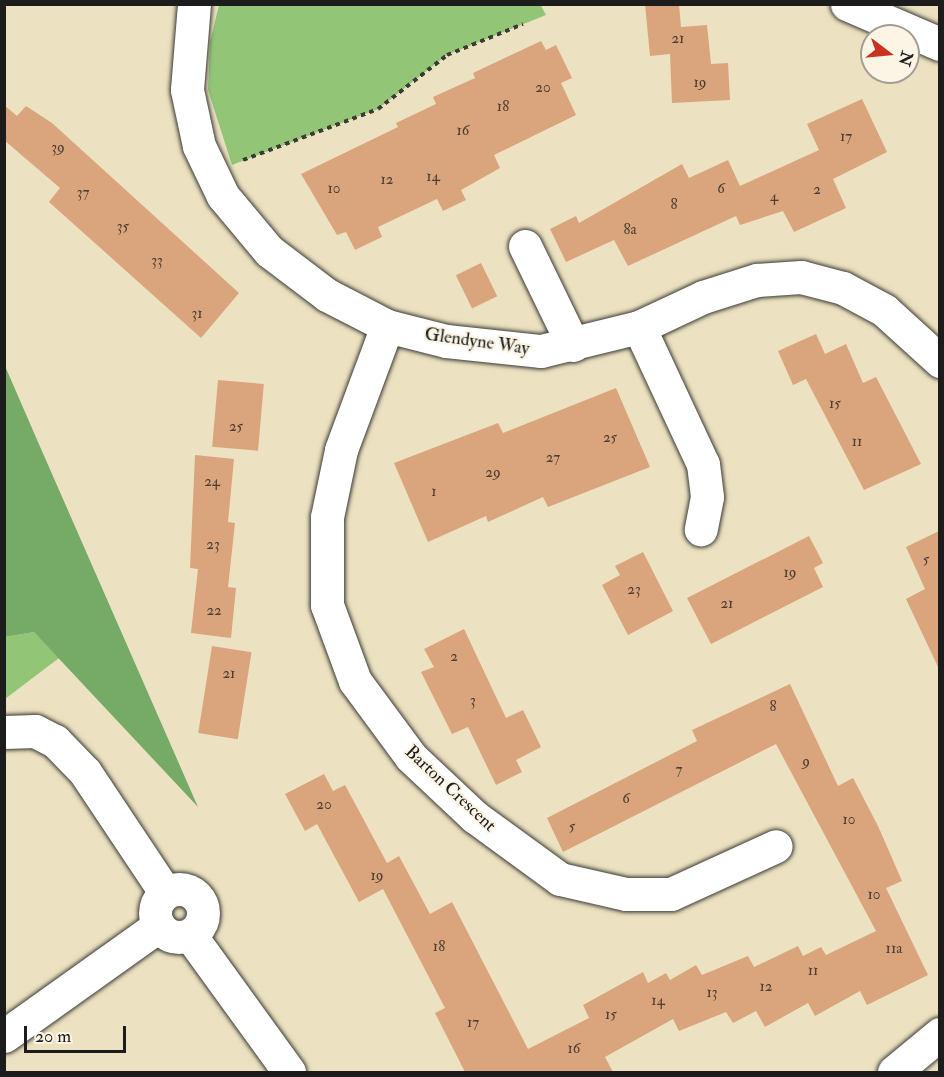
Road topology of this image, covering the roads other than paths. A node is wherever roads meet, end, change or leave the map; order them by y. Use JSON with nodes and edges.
{"nodes":[{"id":1,"x":194,"y":4,"type":"edge"},
{"id":2,"x":847,"y":4,"type":"edge"},
{"id":3,"x":939,"y":44,"type":"edge"},
{"id":4,"x":525,"y":246,"type":"dead end"},
{"id":5,"x":387,"y":326,"type":"junction"},
{"id":6,"x":639,"y":327,"type":"junction"},
{"id":7,"x":573,"y":345,"type":"junction"},
{"id":8,"x":939,"y":361,"type":"edge"},
{"id":9,"x":701,"y":529,"type":"dead end"},
{"id":10,"x":4,"y":732,"type":"edge"},
{"id":11,"x":776,"y":846,"type":"dead end"},
{"id":12,"x":165,"y":892,"type":"junction"},
{"id":13,"x":158,"y":927,"type":"junction"},
{"id":14,"x":190,"y":935,"type":"junction"},
{"id":15,"x":939,"y":1034,"type":"edge"},
{"id":16,"x":4,"y":1036,"type":"edge"},
{"id":17,"x":289,"y":1072,"type":"edge"},
{"id":18,"x":894,"y":1072,"type":"edge"}],
"edges":[{"from":1,"to":5,"type":"main road","name":"Glendyne Way"},
{"from":2,"to":3,"type":"main road"},
{"from":4,"to":7,"type":"main road"},
{"from":5,"to":7,"type":"main road","name":"Glendyne Way"},
{"from":5,"to":11,"type":"main road","name":"Barton Crescent"},
{"from":6,"to":7,"type":"main road","name":"Glendyne Way"},
{"from":6,"to":8,"type":"main road","name":"Glendyne Way"},
{"from":6,"to":9,"type":"main road"},
{"from":10,"to":12,"type":"main road"},
{"from":12,"to":13,"type":"main road"},
{"from":12,"to":14,"type":"main road"},
{"from":13,"to":14,"type":"main road"},
{"from":13,"to":16,"type":"main road"},
{"from":14,"to":17,"type":"main road"},
{"from":15,"to":18,"type":"main road"}]}
